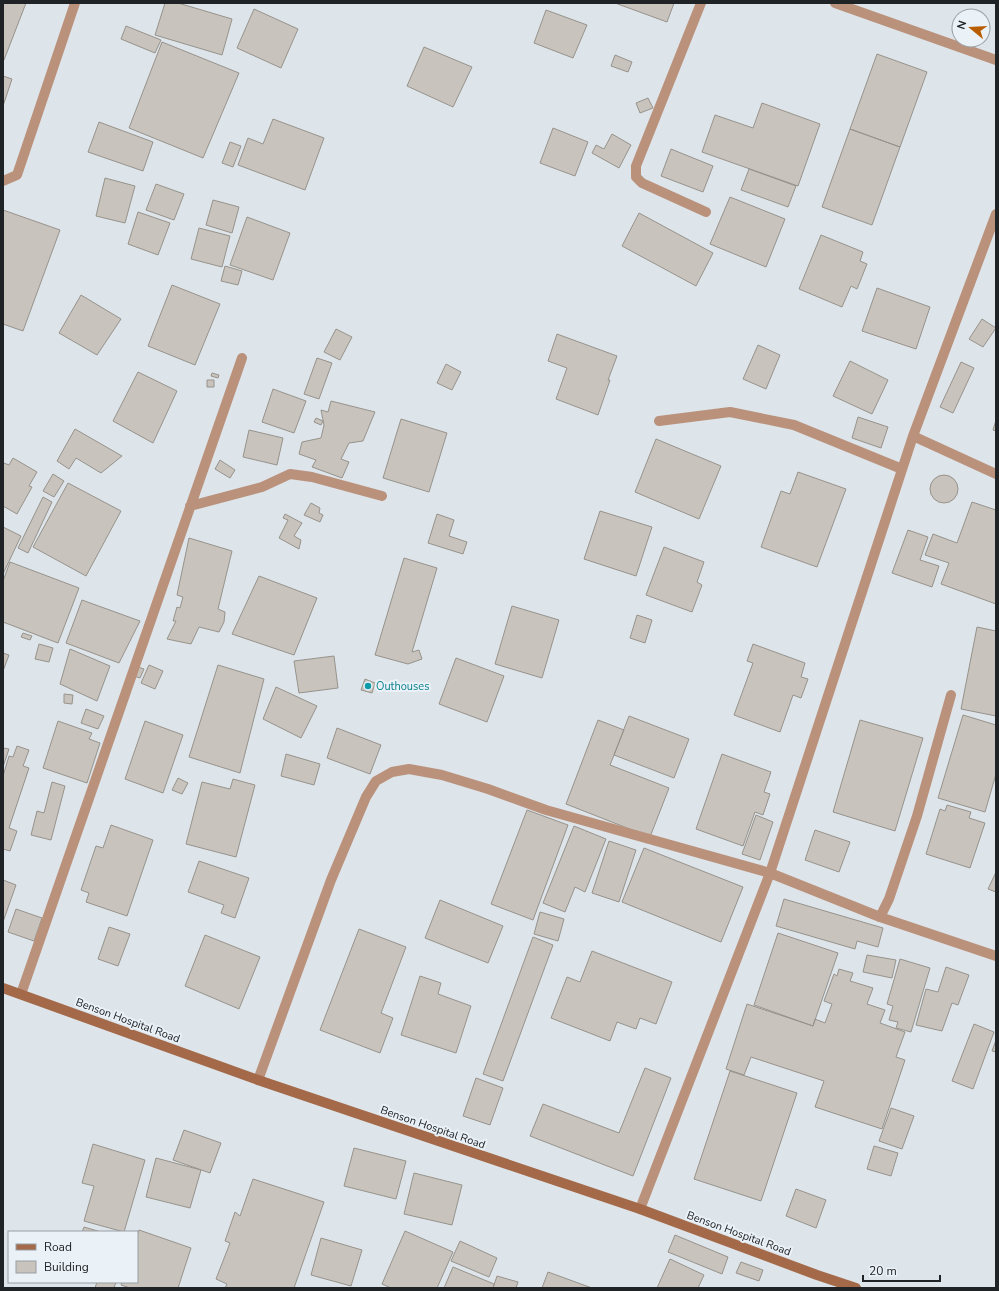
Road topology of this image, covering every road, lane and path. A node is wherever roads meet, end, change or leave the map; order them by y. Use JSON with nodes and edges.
{"nodes":[{"id":1,"x":75,"y":3,"type":"edge"},
{"id":2,"x":701,"y":3,"type":"edge"},
{"id":3,"x":835,"y":3,"type":"edge"},
{"id":4,"x":996,"y":60,"type":"edge"},
{"id":5,"x":3,"y":181,"type":"edge"},
{"id":6,"x":706,"y":212,"type":"dead end"},
{"id":7,"x":996,"y":214,"type":"edge"},
{"id":8,"x":242,"y":358,"type":"dead end"},
{"id":9,"x":659,"y":421,"type":"dead end"},
{"id":10,"x":913,"y":436,"type":"junction"},
{"id":11,"x":902,"y":469,"type":"junction"},
{"id":12,"x":996,"y":474,"type":"edge"},
{"id":13,"x":382,"y":496,"type":"dead end"},
{"id":14,"x":190,"y":506,"type":"junction"},
{"id":15,"x":951,"y":695,"type":"dead end"},
{"id":16,"x":770,"y":873,"type":"junction"},
{"id":17,"x":880,"y":917,"type":"junction"},
{"id":18,"x":996,"y":956,"type":"edge"},
{"id":19,"x":3,"y":988,"type":"edge"},
{"id":20,"x":21,"y":994,"type":"junction"},
{"id":21,"x":258,"y":1080,"type":"junction"},
{"id":22,"x":640,"y":1209,"type":"junction"},
{"id":23,"x":856,"y":1288,"type":"edge"}],
"edges":[{"from":1,"to":5,"type":"street"},
{"from":2,"to":6,"type":"street"},
{"from":3,"to":4,"type":"street"},
{"from":7,"to":10,"type":"street"},
{"from":8,"to":14,"type":"street"},
{"from":9,"to":11,"type":"street"},
{"from":10,"to":11,"type":"street"},
{"from":10,"to":12,"type":"street"},
{"from":11,"to":16,"type":"street"},
{"from":13,"to":14,"type":"street"},
{"from":14,"to":20,"type":"street"},
{"from":15,"to":17,"type":"street"},
{"from":16,"to":17,"type":"street"},
{"from":16,"to":21,"type":"street"},
{"from":16,"to":22,"type":"street"},
{"from":17,"to":18,"type":"street"},
{"from":19,"to":20,"type":"street","name":"Benson Hospital Road"},
{"from":20,"to":21,"type":"street","name":"Benson Hospital Road"},
{"from":21,"to":22,"type":"street","name":"Benson Hospital Road"},
{"from":22,"to":23,"type":"street","name":"Benson Hospital Road"}]}
